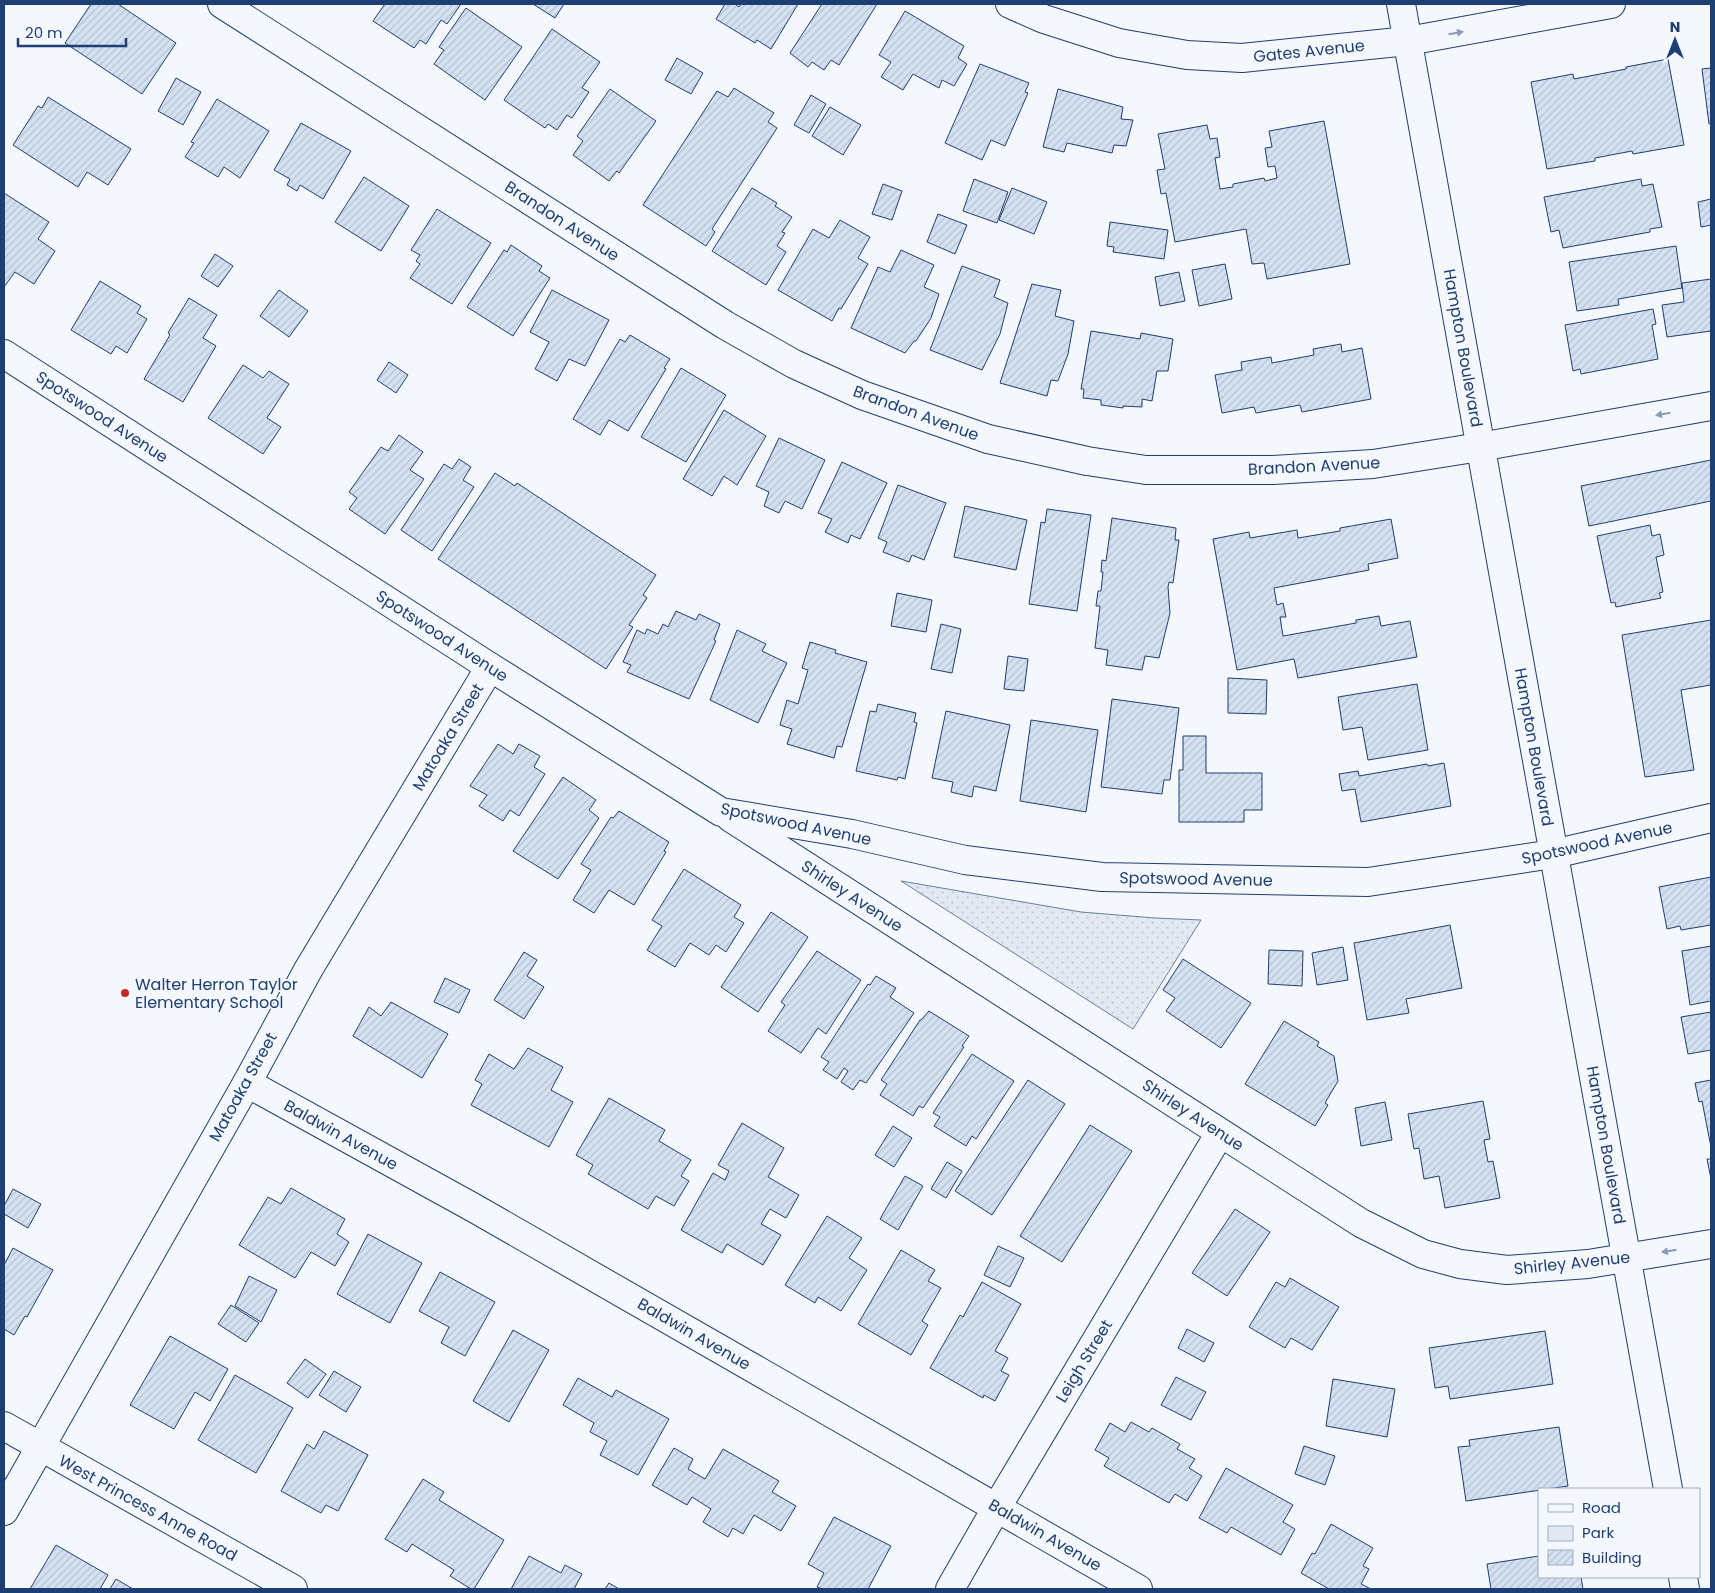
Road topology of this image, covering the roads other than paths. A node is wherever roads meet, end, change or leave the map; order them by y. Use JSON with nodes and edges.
{"nodes":[{"id":1,"x":222,"y":4,"type":"edge"},
{"id":2,"x":1010,"y":4,"type":"edge"},
{"id":3,"x":1401,"y":4,"type":"edge"},
{"id":4,"x":1612,"y":4,"type":"edge"},
{"id":5,"x":1408,"y":41,"type":"junction"},
{"id":6,"x":4,"y":354,"type":"edge"},
{"id":7,"x":1711,"y":406,"type":"edge"},
{"id":8,"x":1480,"y":447,"type":"junction"},
{"id":9,"x":490,"y":667,"type":"junction"},
{"id":10,"x":721,"y":812,"type":"junction"},
{"id":11,"x":1711,"y":818,"type":"edge"},
{"id":12,"x":1553,"y":854,"type":"junction"},
{"id":13,"x":246,"y":1083,"type":"junction"},
{"id":14,"x":1220,"y":1133,"type":"junction"},
{"id":15,"x":1711,"y":1244,"type":"edge"},
{"id":16,"x":1626,"y":1258,"type":"junction"},
{"id":17,"x":4,"y":1426,"type":"edge"},
{"id":18,"x":40,"y":1447,"type":"junction"},
{"id":19,"x":1668,"y":1488,"type":"edge"},
{"id":20,"x":997,"y":1507,"type":"junction"},
{"id":21,"x":4,"y":1511,"type":"edge"},
{"id":22,"x":292,"y":1589,"type":"edge"},
{"id":23,"x":950,"y":1589,"type":"edge"},
{"id":24,"x":1138,"y":1589,"type":"edge"}],
"edges":[{"from":1,"to":8,"type":"street","name":"Brandon Avenue"},
{"from":2,"to":5,"type":"street","name":"Gates Avenue"},
{"from":3,"to":5,"type":"street","name":"Hampton Boulevard"},
{"from":5,"to":4,"type":"street","name":"Gates Avenue","one_way":true},
{"from":5,"to":8,"type":"street","name":"Hampton Boulevard"},
{"from":6,"to":9,"type":"street","name":"Spotswood Avenue"},
{"from":7,"to":8,"type":"street","name":"Brandon Avenue","one_way":true},
{"from":8,"to":12,"type":"street","name":"Hampton Boulevard"},
{"from":9,"to":10,"type":"street","name":"Spotswood Avenue"},
{"from":9,"to":13,"type":"street","name":"Matoaka Street"},
{"from":10,"to":12,"type":"street","name":"Spotswood Avenue"},
{"from":10,"to":14,"type":"street","name":"Shirley Avenue"},
{"from":11,"to":12,"type":"street","name":"Spotswood Avenue"},
{"from":12,"to":16,"type":"street","name":"Hampton Boulevard"},
{"from":13,"to":18,"type":"street","name":"Matoaka Street"},
{"from":13,"to":20,"type":"street","name":"Baldwin Avenue"},
{"from":14,"to":16,"type":"street","name":"Shirley Avenue"},
{"from":14,"to":20,"type":"street","name":"Leigh Street"},
{"from":15,"to":16,"type":"street","name":"Shirley Avenue","one_way":true},
{"from":16,"to":19,"type":"street","name":"Hampton Boulevard"},
{"from":17,"to":18,"type":"street","name":"West Princess Anne Road"},
{"from":18,"to":21,"type":"street","name":"Matoaka Street"},
{"from":18,"to":22,"type":"street","name":"West Princess Anne Road"},
{"from":20,"to":23,"type":"street","name":"Leigh Street"},
{"from":20,"to":24,"type":"street","name":"Baldwin Avenue"}]}
